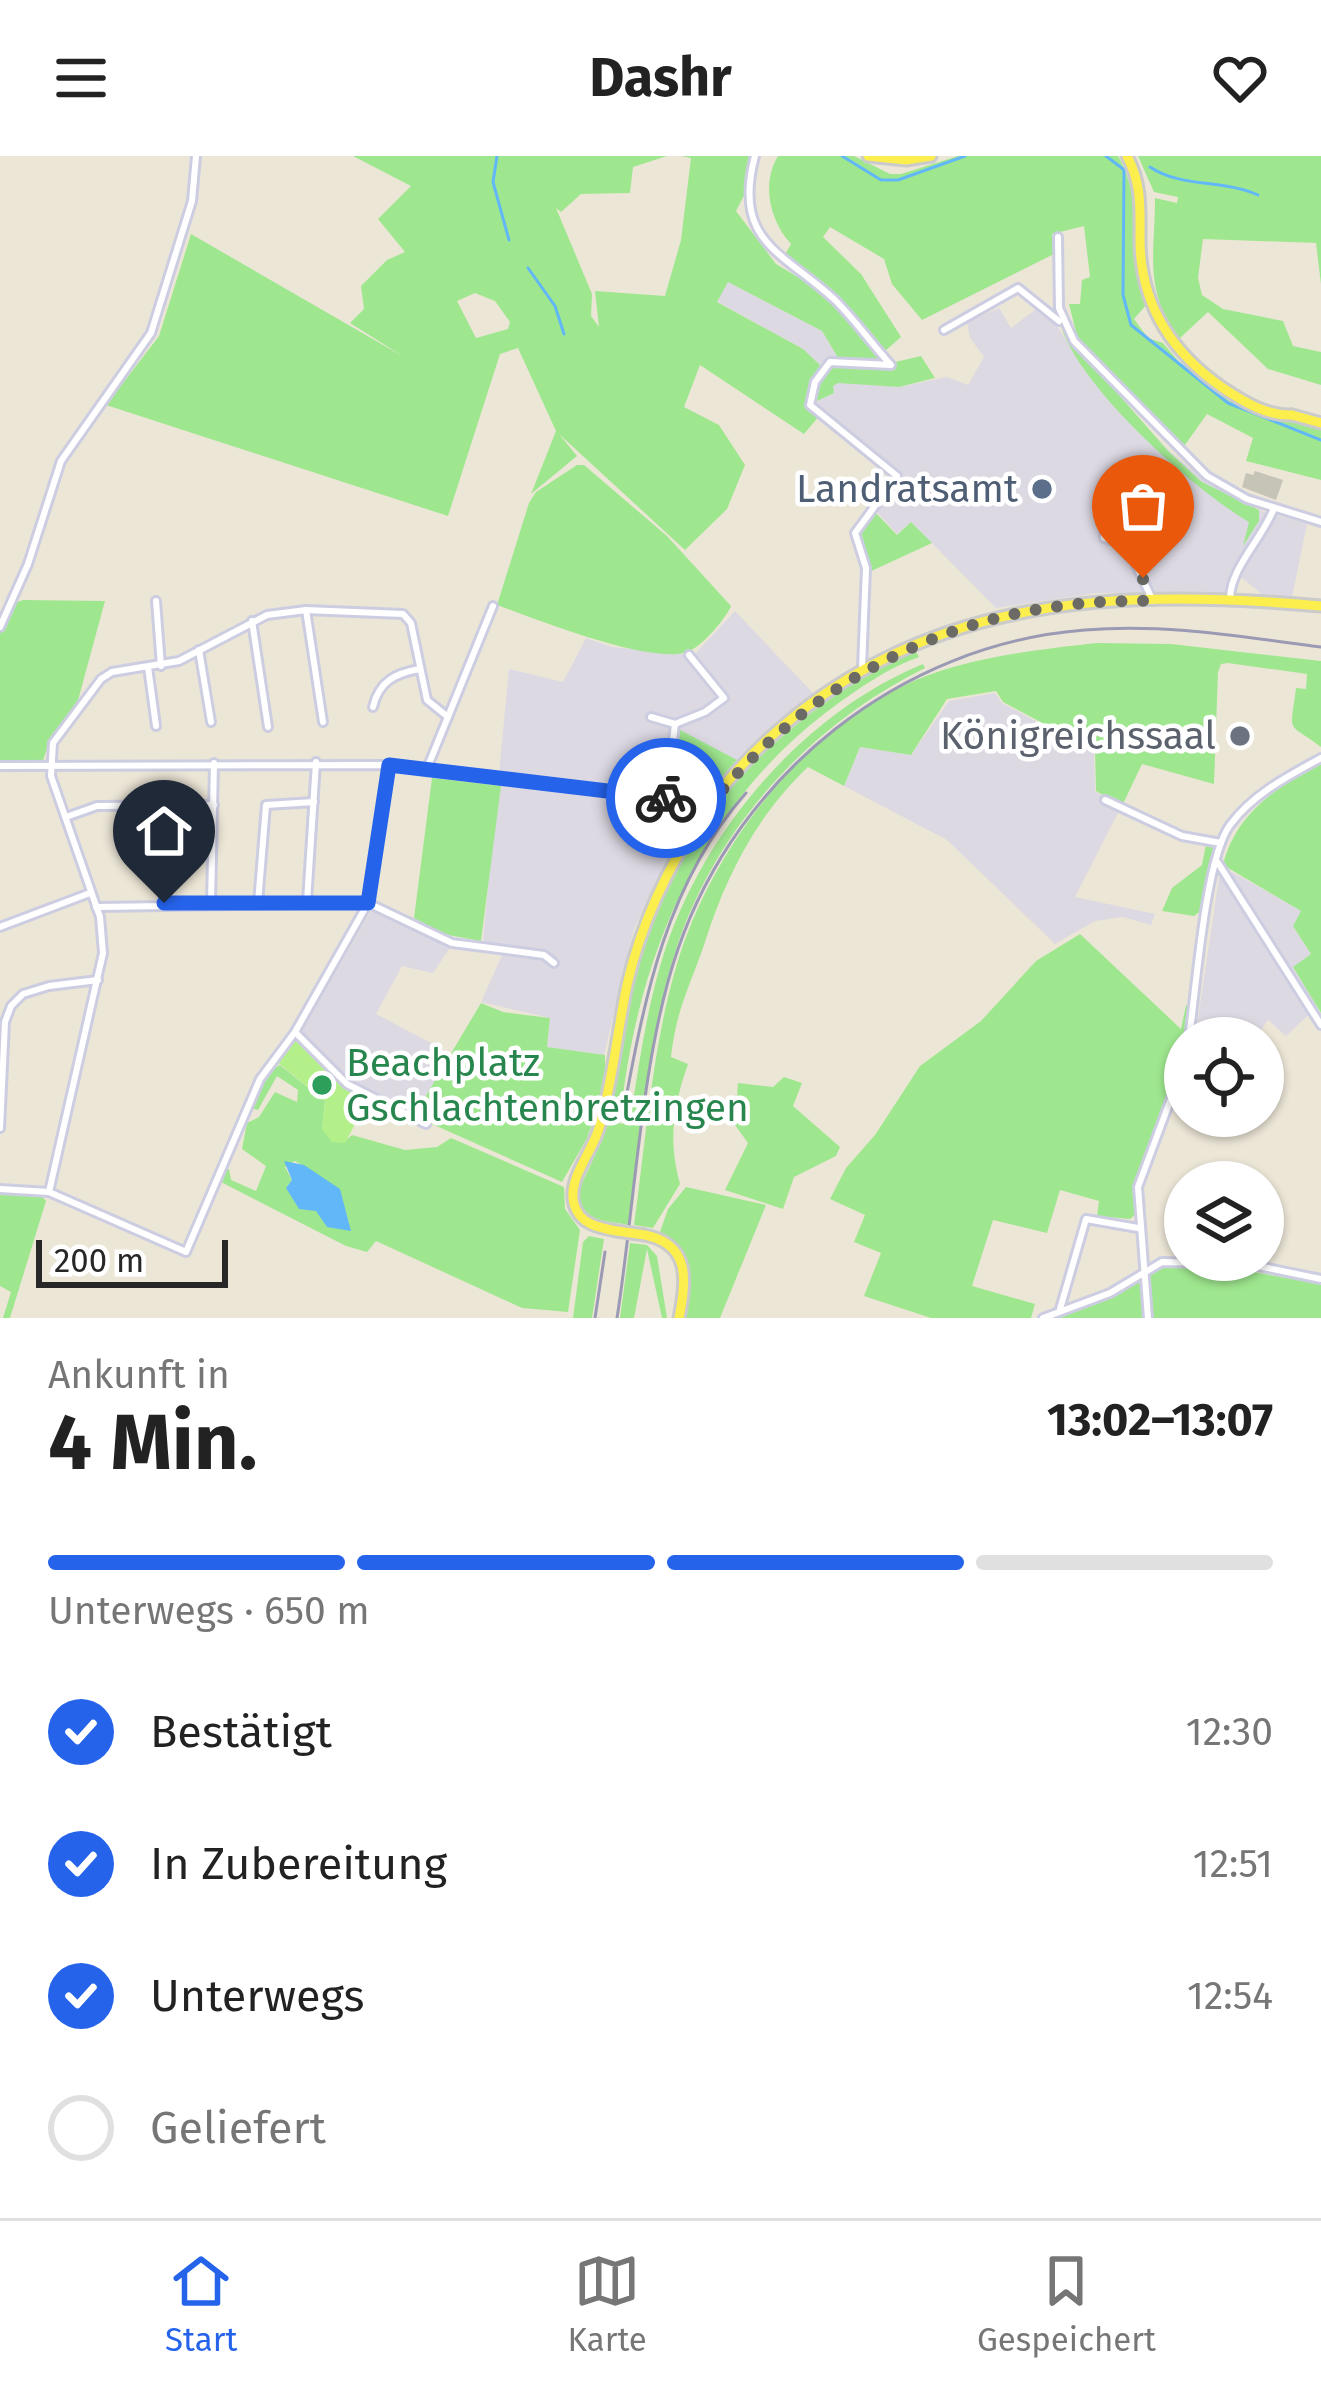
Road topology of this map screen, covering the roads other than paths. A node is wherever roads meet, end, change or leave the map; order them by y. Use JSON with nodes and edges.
{"nodes":[{"id":1,"x":196,"y":156,"type":"edge"},
{"id":2,"x":755,"y":156,"type":"edge"},
{"id":3,"x":868,"y":156,"type":"edge"},
{"id":4,"x":931,"y":156,"type":"edge"},
{"id":5,"x":1127,"y":156,"type":"edge"},
{"id":6,"x":1058,"y":237,"type":"dead end"},
{"id":7,"x":1062,"y":324,"type":"junction"},
{"id":8,"x":944,"y":330,"type":"dead end"},
{"id":9,"x":1321,"y":423,"type":"edge"},
{"id":10,"x":1274,"y":508,"type":"junction"},
{"id":11,"x":1321,"y":522,"type":"edge"},
{"id":12,"x":1126,"y":545,"type":"junction"},
{"id":13,"x":1231,"y":600,"type":"junction"},
{"id":14,"x":157,"y":601,"type":"dead end"},
{"id":15,"x":1148,"y":601,"type":"junction"},
{"id":16,"x":493,"y":606,"type":"dead end"},
{"id":17,"x":1321,"y":606,"type":"edge"},
{"id":18,"x":306,"y":610,"type":"junction"},
{"id":19,"x":252,"y":621,"type":"junction"},
{"id":20,"x":0,"y":627,"type":"edge"},
{"id":21,"x":200,"y":650,"type":"junction"},
{"id":22,"x":689,"y":655,"type":"dead end"},
{"id":23,"x":161,"y":666,"type":"junction"},
{"id":24,"x":148,"y":667,"type":"junction"},
{"id":25,"x":420,"y":669,"type":"junction"},
{"id":26,"x":862,"y":672,"type":"junction"},
{"id":27,"x":374,"y":707,"type":"dead end"},
{"id":28,"x":448,"y":717,"type":"junction"},
{"id":29,"x":652,"y":717,"type":"dead end"},
{"id":30,"x":211,"y":722,"type":"dead end"},
{"id":31,"x":323,"y":722,"type":"dead end"},
{"id":32,"x":675,"y":724,"type":"junction"},
{"id":33,"x":156,"y":726,"type":"dead end"},
{"id":34,"x":268,"y":728,"type":"dead end"},
{"id":35,"x":1321,"y":758,"type":"edge"},
{"id":36,"x":316,"y":762,"type":"junction"},
{"id":37,"x":214,"y":763,"type":"junction"},
{"id":38,"x":51,"y":765,"type":"junction"},
{"id":39,"x":389,"y":765,"type":"junction"},
{"id":40,"x":0,"y":766,"type":"edge"},
{"id":41,"x":426,"y":771,"type":"junction"},
{"id":42,"x":666,"y":798,"type":"junction"},
{"id":43,"x":679,"y":800,"type":"junction"},
{"id":44,"x":1105,"y":800,"type":"dead end"},
{"id":45,"x":314,"y":802,"type":"junction"},
{"id":46,"x":711,"y":804,"type":"junction"},
{"id":47,"x":214,"y":805,"type":"junction"},
{"id":48,"x":155,"y":806,"type":"junction"},
{"id":49,"x":702,"y":816,"type":"junction"},
{"id":50,"x":66,"y":817,"type":"junction"},
{"id":51,"x":1221,"y":843,"type":"junction"},
{"id":52,"x":1217,"y":860,"type":"junction"},
{"id":53,"x":90,"y":893,"type":"junction"},
{"id":54,"x":164,"y":903,"type":"junction"},
{"id":55,"x":211,"y":903,"type":"junction"},
{"id":56,"x":258,"y":903,"type":"junction"},
{"id":57,"x":307,"y":903,"type":"junction"},
{"id":58,"x":368,"y":903,"type":"junction"},
{"id":59,"x":96,"y":907,"type":"junction"},
{"id":60,"x":0,"y":927,"type":"edge"},
{"id":61,"x":554,"y":963,"type":"dead end"},
{"id":62,"x":98,"y":980,"type":"junction"},
{"id":63,"x":1192,"y":1017,"type":"edge"},
{"id":64,"x":1321,"y":1025,"type":"edge"},
{"id":65,"x":295,"y":1032,"type":"junction"},
{"id":66,"x":1164,"y":1115,"type":"edge"},
{"id":67,"x":426,"y":1124,"type":"dead end"},
{"id":68,"x":0,"y":1128,"type":"edge"},
{"id":69,"x":0,"y":1189,"type":"edge"},
{"id":70,"x":49,"y":1192,"type":"junction"},
{"id":71,"x":1138,"y":1228,"type":"junction"},
{"id":72,"x":1143,"y":1270,"type":"junction"},
{"id":73,"x":1321,"y":1279,"type":"edge"},
{"id":74,"x":1060,"y":1311,"type":"junction"},
{"id":75,"x":679,"y":1318,"type":"edge"},
{"id":76,"x":1043,"y":1318,"type":"edge"},
{"id":77,"x":1148,"y":1318,"type":"edge"}],
"edges":[{"from":1,"to":20,"type":"street"},
{"from":2,"to":26,"type":"street"},
{"from":3,"to":4,"type":"main road"},
{"from":5,"to":9,"type":"main road"},
{"from":6,"to":7,"type":"street"},
{"from":7,"to":8,"type":"street"},
{"from":7,"to":10,"type":"street"},
{"from":10,"to":11,"type":"street"},
{"from":10,"to":13,"type":"street"},
{"from":12,"to":12,"type":"street"},
{"from":12,"to":15,"type":"street"},
{"from":13,"to":15,"type":"main road"},
{"from":13,"to":17,"type":"main road"},
{"from":14,"to":23,"type":"street"},
{"from":15,"to":26,"type":"main road"},
{"from":16,"to":28,"type":"street"},
{"from":18,"to":19,"type":"street"},
{"from":18,"to":25,"type":"street"},
{"from":18,"to":31,"type":"street"},
{"from":19,"to":21,"type":"street"},
{"from":19,"to":34,"type":"street"},
{"from":21,"to":23,"type":"street"},
{"from":21,"to":30,"type":"street"},
{"from":22,"to":32,"type":"street"},
{"from":23,"to":24,"type":"street"},
{"from":24,"to":33,"type":"street"},
{"from":24,"to":38,"type":"street"},
{"from":25,"to":27,"type":"street"},
{"from":25,"to":28,"type":"street"},
{"from":26,"to":46,"type":"main road"},
{"from":28,"to":41,"type":"street"},
{"from":29,"to":32,"type":"street"},
{"from":32,"to":42,"type":"street"},
{"from":35,"to":51,"type":"street"},
{"from":36,"to":37,"type":"street"},
{"from":36,"to":39,"type":"street"},
{"from":36,"to":45,"type":"street"},
{"from":37,"to":38,"type":"street"},
{"from":37,"to":47,"type":"street"},
{"from":38,"to":40,"type":"street"},
{"from":38,"to":50,"type":"street"},
{"from":39,"to":41,"type":"street"},
{"from":39,"to":58,"type":"street"},
{"from":41,"to":42,"type":"street"},
{"from":42,"to":43,"type":"street"},
{"from":43,"to":46,"type":"street"},
{"from":43,"to":49,"type":"street"},
{"from":44,"to":51,"type":"street"},
{"from":45,"to":56,"type":"street"},
{"from":45,"to":57,"type":"street"},
{"from":46,"to":49,"type":"main road"},
{"from":47,"to":48,"type":"street"},
{"from":47,"to":55,"type":"street"},
{"from":48,"to":50,"type":"street"},
{"from":48,"to":54,"type":"street"},
{"from":49,"to":75,"type":"main road","bridge":true},
{"from":50,"to":53,"type":"street"},
{"from":51,"to":52,"type":"street"},
{"from":52,"to":63,"type":"street"},
{"from":52,"to":64,"type":"street"},
{"from":53,"to":59,"type":"street"},
{"from":53,"to":60,"type":"street"},
{"from":54,"to":55,"type":"street"},
{"from":54,"to":59,"type":"street"},
{"from":55,"to":56,"type":"street"},
{"from":56,"to":57,"type":"street"},
{"from":57,"to":58,"type":"street"},
{"from":58,"to":61,"type":"street"},
{"from":58,"to":65,"type":"street"},
{"from":59,"to":62,"type":"street"},
{"from":62,"to":68,"type":"street"},
{"from":62,"to":70,"type":"street"},
{"from":65,"to":67,"type":"street"},
{"from":65,"to":70,"type":"street"},
{"from":66,"to":71,"type":"street"},
{"from":69,"to":70,"type":"street"},
{"from":71,"to":72,"type":"street"},
{"from":71,"to":74,"type":"street"},
{"from":72,"to":73,"type":"street"},
{"from":72,"to":74,"type":"street"},
{"from":72,"to":77,"type":"street"},
{"from":74,"to":76,"type":"street"}]}
